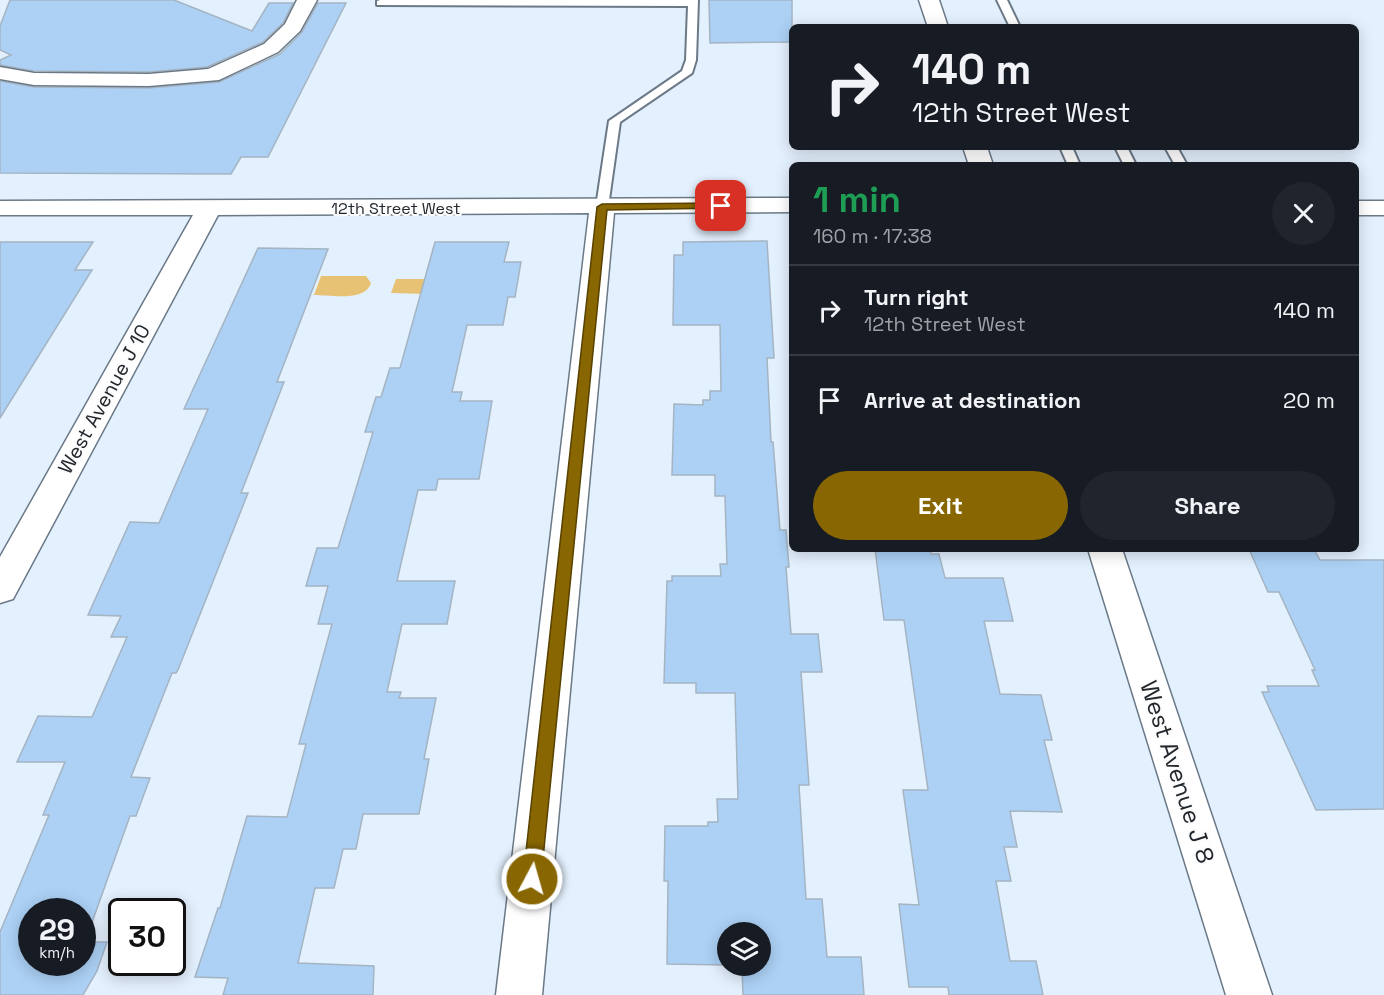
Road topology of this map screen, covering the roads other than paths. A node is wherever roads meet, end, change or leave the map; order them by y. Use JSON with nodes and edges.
{"nodes":[{"id":1,"x":307,"y":0,"type":"edge"},
{"id":2,"x":929,"y":0,"type":"edge"},
{"id":3,"x":1002,"y":0,"type":"edge"},
{"id":4,"x":693,"y":2,"type":"edge"},
{"id":5,"x":380,"y":3,"type":"dead end"},
{"id":6,"x":937,"y":24,"type":"edge"},
{"id":7,"x":1014,"y":24,"type":"edge"},
{"id":8,"x":0,"y":73,"type":"edge"},
{"id":9,"x":789,"y":206,"type":"edge"},
{"id":10,"x":602,"y":207,"type":"junction"},
{"id":11,"x":0,"y":208,"type":"edge"},
{"id":12,"x":1359,"y":208,"type":"edge"},
{"id":13,"x":1384,"y":208,"type":"edge"},
{"id":14,"x":209,"y":209,"type":"junction"},
{"id":15,"x":1106,"y":552,"type":"edge"},
{"id":16,"x":0,"y":589,"type":"edge"},
{"id":17,"x":519,"y":995,"type":"edge"},
{"id":18,"x":1249,"y":995,"type":"edge"}],
"edges":[{"from":1,"to":8,"type":"street"},
{"from":2,"to":6,"type":"street"},
{"from":3,"to":7,"type":"lane"},
{"from":4,"to":5,"type":"lane"},
{"from":4,"to":10,"type":"lane"},
{"from":9,"to":10,"type":"street","name":"12th Street West"},
{"from":10,"to":14,"type":"street","name":"12th Street West"},
{"from":10,"to":17,"type":"street"},
{"from":11,"to":14,"type":"street","name":"12th Street West"},
{"from":12,"to":13,"type":"street"},
{"from":14,"to":16,"type":"street","name":"West Avenue J 10"},
{"from":15,"to":18,"type":"street","name":"West Avenue J 8"}]}
